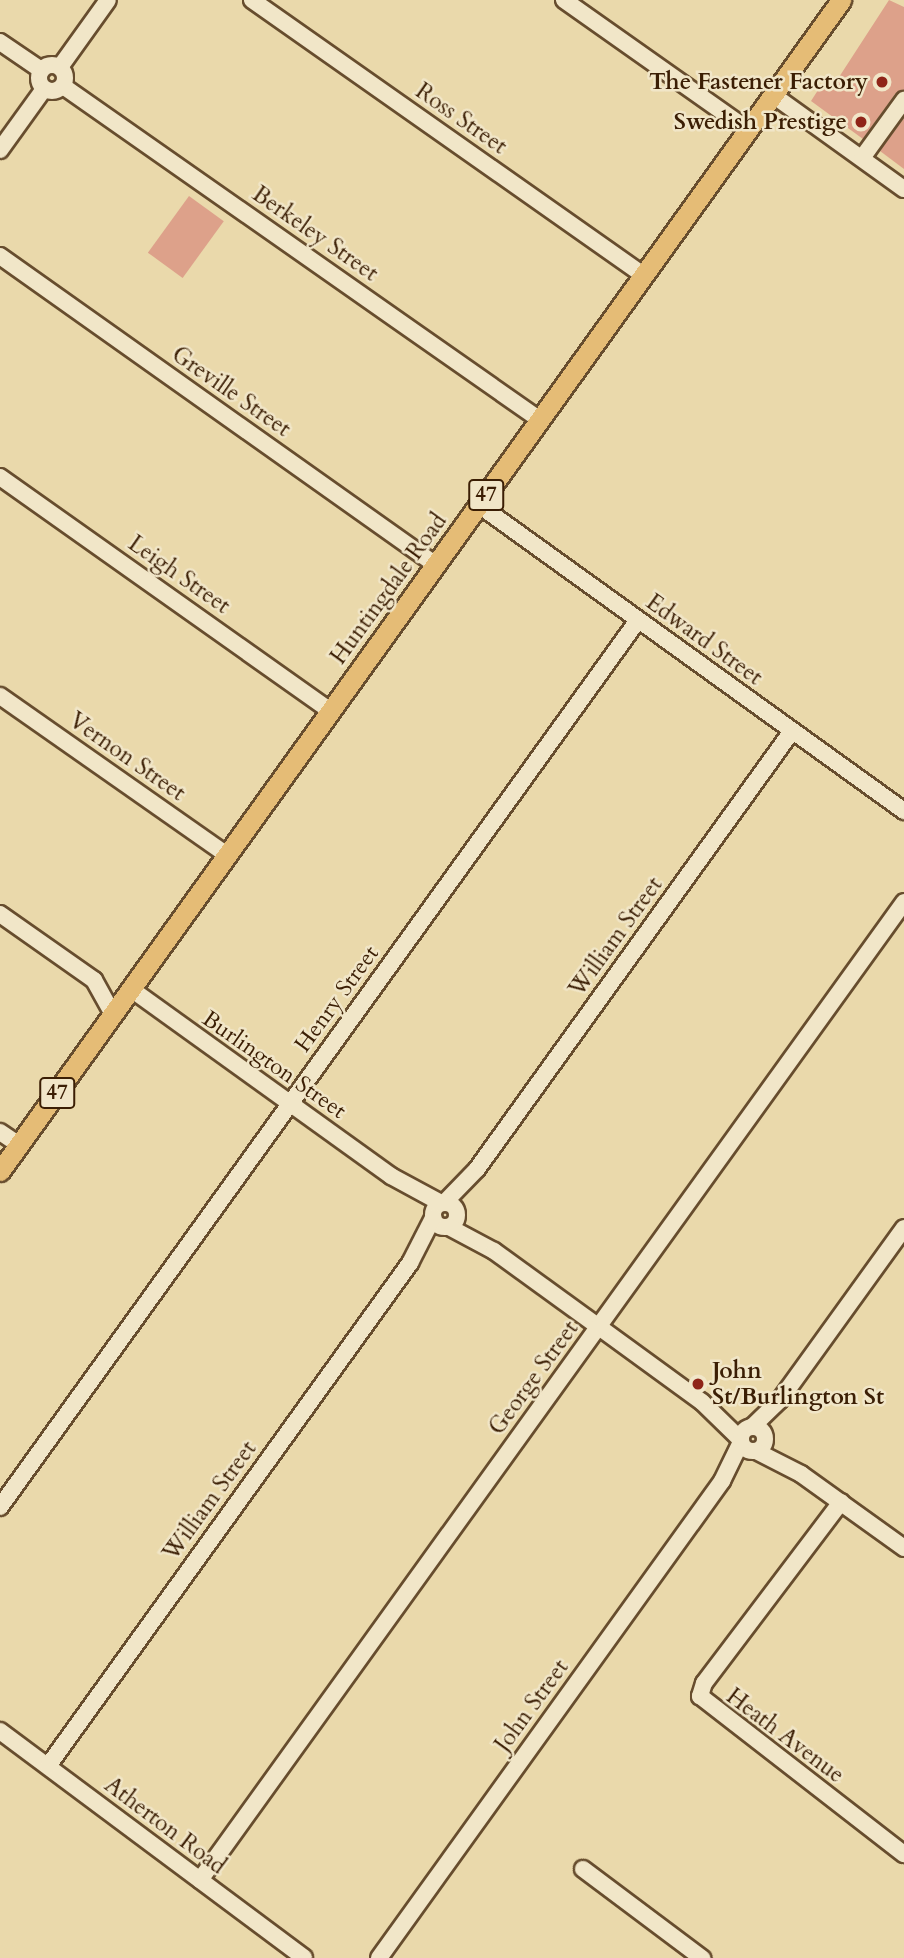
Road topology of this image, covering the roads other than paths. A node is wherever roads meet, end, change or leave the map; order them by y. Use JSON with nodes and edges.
{"nodes":[{"id":1,"x":108,"y":0,"type":"edge"},
{"id":2,"x":251,"y":0,"type":"edge"},
{"id":3,"x":564,"y":0,"type":"edge"},
{"id":4,"x":841,"y":0,"type":"edge"},
{"id":5,"x":0,"y":42,"type":"edge"},
{"id":6,"x":60,"y":67,"type":"junction"},
{"id":7,"x":41,"y":70,"type":"junction"},
{"id":8,"x":63,"y":86,"type":"junction"},
{"id":9,"x":44,"y":89,"type":"junction"},
{"id":10,"x":773,"y":95,"type":"junction"},
{"id":11,"x":904,"y":100,"type":"edge"},
{"id":12,"x":748,"y":130,"type":"junction"},
{"id":13,"x":0,"y":150,"type":"edge"},
{"id":14,"x":862,"y":158,"type":"junction"},
{"id":15,"x":904,"y":189,"type":"edge"},
{"id":16,"x":0,"y":256,"type":"edge"},
{"id":17,"x":644,"y":275,"type":"junction"},
{"id":18,"x":540,"y":420,"type":"junction"},
{"id":19,"x":0,"y":477,"type":"edge"},
{"id":20,"x":479,"y":505,"type":"junction"},
{"id":21,"x":436,"y":565,"type":"junction"},
{"id":22,"x":638,"y":620,"type":"junction"},
{"id":23,"x":0,"y":696,"type":"edge"},
{"id":24,"x":331,"y":711,"type":"junction"},
{"id":25,"x":792,"y":731,"type":"junction"},
{"id":26,"x":904,"y":811,"type":"edge"},
{"id":27,"x":227,"y":855,"type":"junction"},
{"id":28,"x":904,"y":902,"type":"edge"},
{"id":29,"x":0,"y":914,"type":"edge"},
{"id":30,"x":131,"y":989,"type":"junction"},
{"id":31,"x":113,"y":1014,"type":"junction"},
{"id":32,"x":290,"y":1104,"type":"junction"},
{"id":33,"x":0,"y":1132,"type":"edge"},
{"id":34,"x":19,"y":1145,"type":"junction"},
{"id":35,"x":0,"y":1171,"type":"edge"},
{"id":36,"x":445,"y":1215,"type":"junction"},
{"id":37,"x":904,"y":1228,"type":"edge"},
{"id":38,"x":599,"y":1327,"type":"junction"},
{"id":39,"x":753,"y":1439,"type":"junction"},
{"id":40,"x":841,"y":1502,"type":"junction"},
{"id":41,"x":0,"y":1507,"type":"edge"},
{"id":42,"x":904,"y":1548,"type":"edge"},
{"id":43,"x":0,"y":1731,"type":"edge"},
{"id":44,"x":48,"y":1766,"type":"junction"},
{"id":45,"x":904,"y":1854,"type":"edge"},
{"id":46,"x":583,"y":1869,"type":"dead end"},
{"id":47,"x":200,"y":1880,"type":"junction"},
{"id":48,"x":303,"y":1958,"type":"edge"},
{"id":49,"x":379,"y":1958,"type":"edge"},
{"id":50,"x":702,"y":1958,"type":"edge"}],
"edges":[{"from":1,"to":6,"type":"street"},
{"from":2,"to":17,"type":"street","name":"Ross Street"},
{"from":3,"to":12,"type":"street"},
{"from":4,"to":10,"type":"main road","name":"Huntingdale Road","number":"47"},
{"from":5,"to":7,"type":"street"},
{"from":6,"to":7,"type":"street"},
{"from":6,"to":8,"type":"street"},
{"from":7,"to":9,"type":"street"},
{"from":8,"to":9,"type":"street"},
{"from":8,"to":18,"type":"street","name":"Berkeley Street"},
{"from":9,"to":13,"type":"street"},
{"from":10,"to":12,"type":"main road","name":"Huntingdale Road","number":"47"},
{"from":10,"to":14,"type":"street"},
{"from":11,"to":14,"type":"street"},
{"from":12,"to":17,"type":"main road","name":"Huntingdale Road","number":"47"},
{"from":14,"to":15,"type":"street"},
{"from":16,"to":21,"type":"street","name":"Greville Street"},
{"from":17,"to":18,"type":"main road","name":"Huntingdale Road","number":"47"},
{"from":18,"to":20,"type":"main road","name":"Huntingdale Road","number":"47"},
{"from":19,"to":24,"type":"street","name":"Leigh Street"},
{"from":20,"to":21,"type":"main road","name":"Huntingdale Road","number":"47"},
{"from":20,"to":22,"type":"street","name":"Edward Street"},
{"from":21,"to":24,"type":"main road","name":"Huntingdale Road","number":"47"},
{"from":22,"to":25,"type":"street","name":"Edward Street"},
{"from":22,"to":32,"type":"street","name":"Henry Street"},
{"from":23,"to":27,"type":"street","name":"Vernon Street"},
{"from":24,"to":27,"type":"main road","name":"Huntingdale Road","number":"47"},
{"from":25,"to":26,"type":"street","name":"Edward Street"},
{"from":25,"to":36,"type":"street","name":"William Street"},
{"from":27,"to":30,"type":"main road","name":"Huntingdale Road","number":"47"},
{"from":28,"to":38,"type":"street","name":"George Street"},
{"from":29,"to":31,"type":"street"},
{"from":30,"to":31,"type":"main road","name":"Huntingdale Road","number":"47"},
{"from":30,"to":32,"type":"street","name":"Burlington Street"},
{"from":31,"to":34,"type":"main road","name":"Huntingdale Road","number":"47"},
{"from":32,"to":36,"type":"street","name":"Burlington Street"},
{"from":32,"to":41,"type":"street","name":"Henry Street"},
{"from":33,"to":34,"type":"street"},
{"from":34,"to":35,"type":"main road","name":"Huntingdale Road","number":"47"},
{"from":36,"to":38,"type":"street","name":"Burlington Street"},
{"from":36,"to":44,"type":"street","name":"William Street"},
{"from":37,"to":39,"type":"street","name":"John Street"},
{"from":38,"to":39,"type":"street","name":"Burlington Street"},
{"from":38,"to":47,"type":"street","name":"George Street"},
{"from":39,"to":40,"type":"street","name":"Burlington Street"},
{"from":39,"to":49,"type":"street","name":"John Street"},
{"from":40,"to":42,"type":"street","name":"Burlington Street"},
{"from":40,"to":45,"type":"street","name":"Heath Avenue"},
{"from":43,"to":44,"type":"street","name":"Atherton Road"},
{"from":44,"to":47,"type":"street","name":"Atherton Road"},
{"from":46,"to":50,"type":"street"},
{"from":47,"to":48,"type":"street","name":"Atherton Road"}]}
